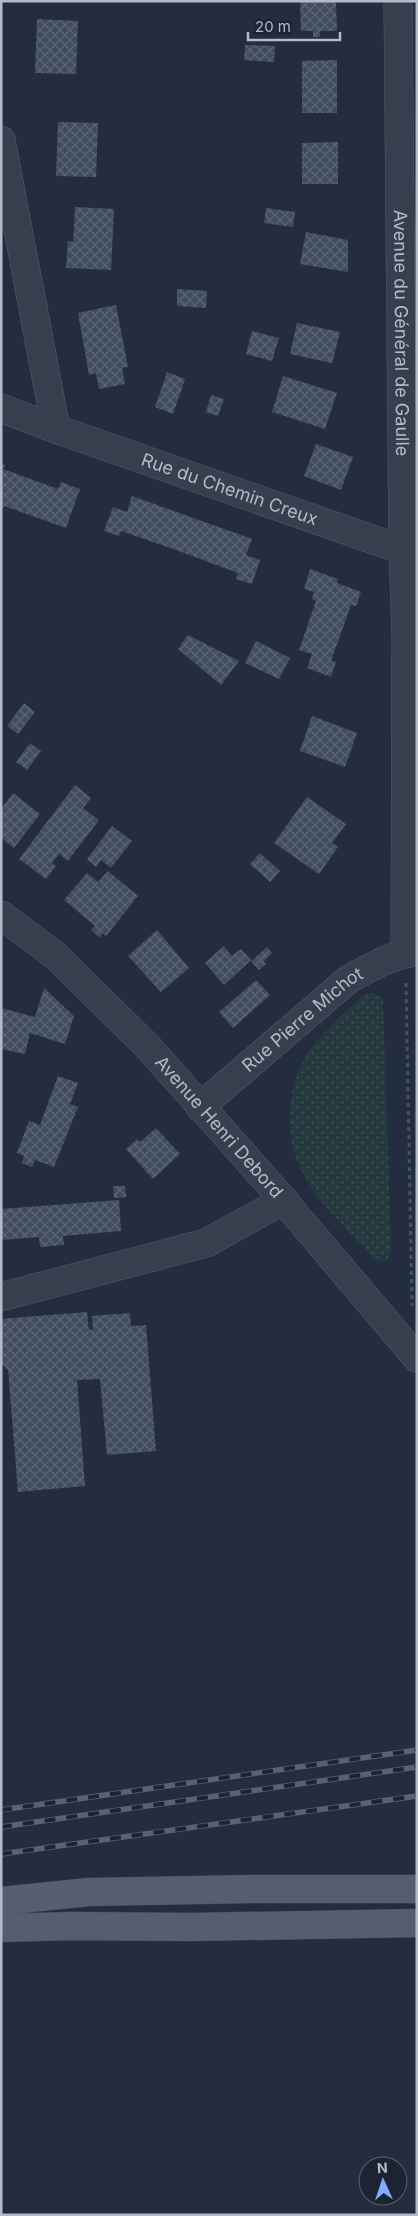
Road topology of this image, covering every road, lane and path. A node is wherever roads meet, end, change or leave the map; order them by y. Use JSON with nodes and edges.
{"nodes":[{"id":1,"x":398,"y":1,"type":"edge"},
{"id":2,"x":2,"y":148,"type":"edge"},
{"id":3,"x":409,"y":367,"type":"edge"},
{"id":4,"x":1,"y":408,"type":"edge"},
{"id":5,"x":56,"y":428,"type":"junction"},
{"id":6,"x":403,"y":550,"type":"junction"},
{"id":7,"x":1,"y":915,"type":"edge"},
{"id":8,"x":411,"y":953,"type":"edge"},
{"id":9,"x":200,"y":1107,"type":"junction"},
{"id":10,"x":284,"y":1200,"type":"junction"},
{"id":11,"x":1,"y":1297,"type":"edge"},
{"id":12,"x":412,"y":1307,"type":"dead end"},
{"id":13,"x":417,"y":1358,"type":"edge"},
{"id":14,"x":417,"y":1889,"type":"edge"},
{"id":15,"x":1,"y":1901,"type":"edge"},
{"id":16,"x":417,"y":1923,"type":"edge"},
{"id":17,"x":1,"y":1928,"type":"edge"}],
"edges":[{"from":1,"to":3,"type":"street","name":"Avenue du Général de Gaulle"},
{"from":2,"to":5,"type":"street"},
{"from":3,"to":6,"type":"street","name":"Avenue du Général de Gaulle"},
{"from":4,"to":5,"type":"street","name":"Rue du Chemin Creux"},
{"from":5,"to":6,"type":"street","name":"Rue du Chemin Creux"},
{"from":6,"to":8,"type":"street","name":"Avenue du Général de Gaulle"},
{"from":7,"to":9,"type":"street","name":"Avenue Henri Debord"},
{"from":8,"to":9,"type":"street","name":"Rue Pierre Michot"},
{"from":8,"to":12,"type":"path"},
{"from":9,"to":10,"type":"street","name":"Avenue Henri Debord"},
{"from":10,"to":11,"type":"street"},
{"from":10,"to":13,"type":"street","name":"Avenue Henri Debord"},
{"from":14,"to":15,"type":"main road"},
{"from":16,"to":17,"type":"main road"}]}
